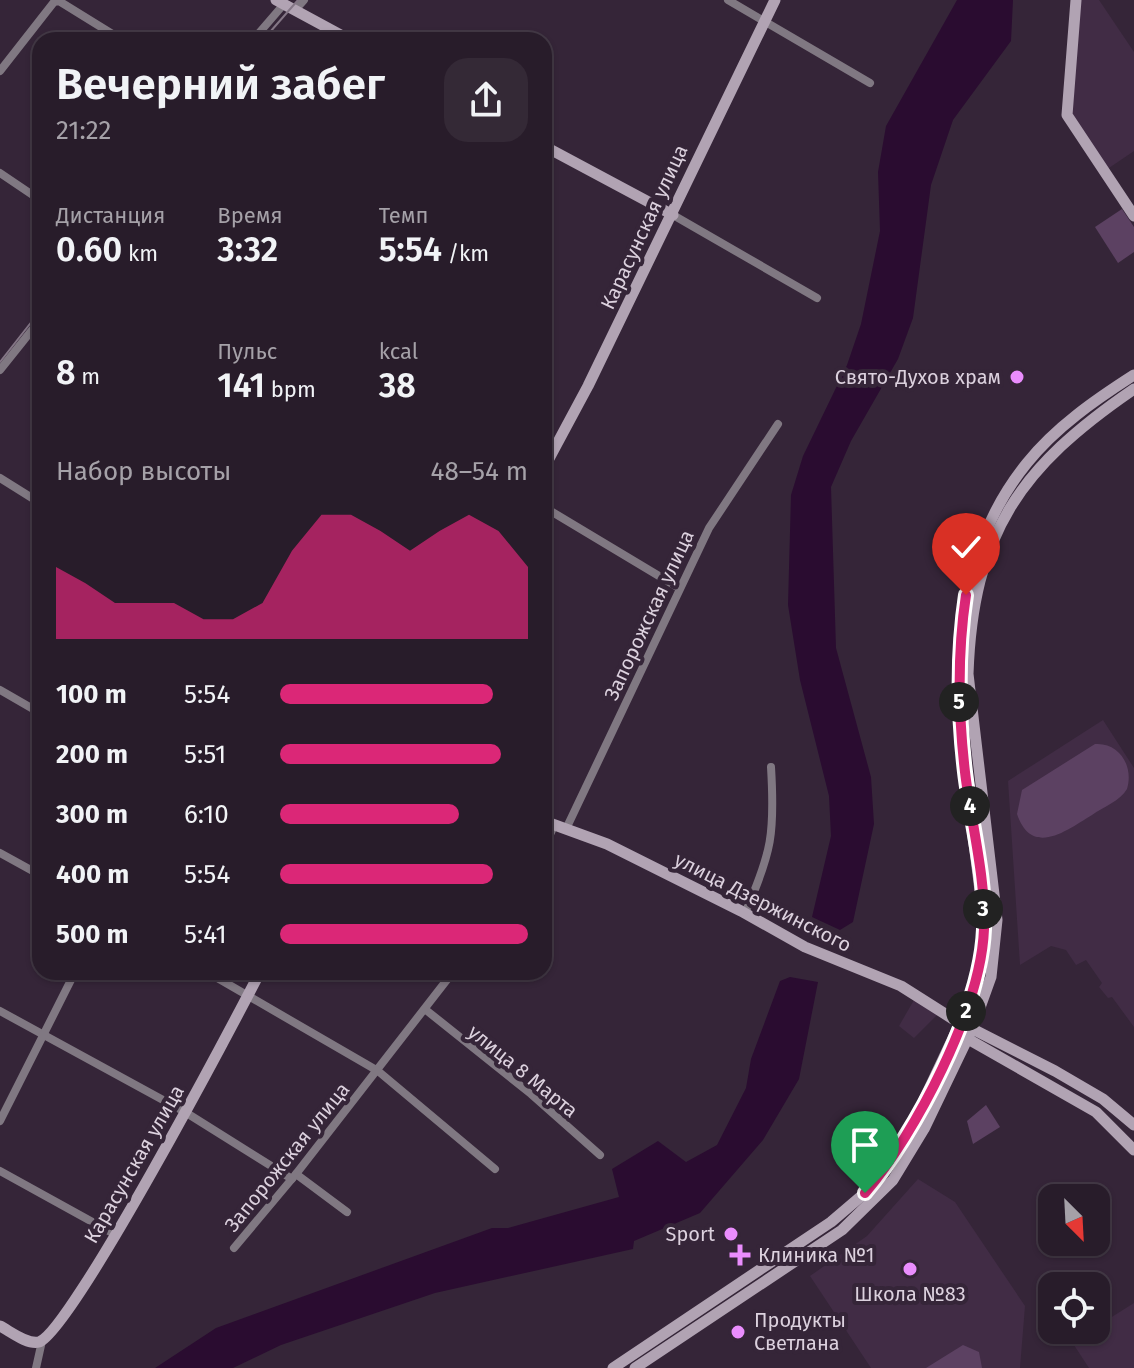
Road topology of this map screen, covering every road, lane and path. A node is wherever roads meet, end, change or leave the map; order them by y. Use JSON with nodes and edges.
{"nodes":[{"id":1,"x":304,"y":0,"type":"edge"},
{"id":2,"x":728,"y":0,"type":"edge"},
{"id":3,"x":775,"y":0,"type":"edge"},
{"id":4,"x":1076,"y":0,"type":"edge"},
{"id":5,"x":285,"y":5,"type":"edge"},
{"id":6,"x":764,"y":22,"type":"junction"},
{"id":7,"x":109,"y":32,"type":"edge"},
{"id":8,"x":260,"y":32,"type":"edge"},
{"id":9,"x":335,"y":32,"type":"edge"},
{"id":10,"x":0,"y":71,"type":"edge"},
{"id":11,"x":870,"y":83,"type":"dead end"},
{"id":12,"x":552,"y":150,"type":"edge"},
{"id":13,"x":0,"y":173,"type":"edge"},
{"id":14,"x":32,"y":195,"type":"edge"},
{"id":15,"x":673,"y":215,"type":"junction"},
{"id":16,"x":1134,"y":216,"type":"edge"},
{"id":17,"x":817,"y":298,"type":"dead end"},
{"id":18,"x":32,"y":330,"type":"edge"},
{"id":19,"x":0,"y":370,"type":"edge"},
{"id":20,"x":1134,"y":375,"type":"edge"},
{"id":21,"x":1134,"y":389,"type":"edge"},
{"id":22,"x":778,"y":424,"type":"dead end"},
{"id":23,"x":552,"y":452,"type":"edge"},
{"id":24,"x":0,"y":478,"type":"edge"},
{"id":25,"x":32,"y":498,"type":"edge"},
{"id":26,"x":552,"y":512,"type":"edge"},
{"id":27,"x":679,"y":588,"type":"junction"},
{"id":28,"x":963,"y":666,"type":"junction"},
{"id":29,"x":0,"y":690,"type":"edge"},
{"id":30,"x":32,"y":708,"type":"edge"},
{"id":31,"x":771,"y":767,"type":"dead end"},
{"id":32,"x":555,"y":825,"type":"edge"},
{"id":33,"x":0,"y":853,"type":"edge"},
{"id":34,"x":32,"y":871,"type":"edge"},
{"id":35,"x":745,"y":913,"type":"junction"},
{"id":36,"x":71,"y":980,"type":"edge"},
{"id":37,"x":221,"y":980,"type":"edge"},
{"id":38,"x":256,"y":980,"type":"edge"},
{"id":39,"x":447,"y":980,"type":"edge"},
{"id":40,"x":248,"y":996,"type":"junction"},
{"id":41,"x":426,"y":1010,"type":"junction"},
{"id":42,"x":0,"y":1011,"type":"edge"},
{"id":43,"x":961,"y":1023,"type":"junction"},
{"id":44,"x":973,"y":1027,"type":"junction"},
{"id":45,"x":45,"y":1037,"type":"junction"},
{"id":46,"x":968,"y":1039,"type":"junction"},
{"id":47,"x":378,"y":1071,"type":"junction"},
{"id":48,"x":185,"y":1112,"type":"junction"},
{"id":49,"x":0,"y":1121,"type":"edge"},
{"id":50,"x":1134,"y":1125,"type":"edge"},
{"id":51,"x":1134,"y":1150,"type":"edge"},
{"id":52,"x":600,"y":1155,"type":"dead end"},
{"id":53,"x":495,"y":1169,"type":"dead end"},
{"id":54,"x":0,"y":1171,"type":"edge"},
{"id":55,"x":294,"y":1176,"type":"junction"},
{"id":56,"x":347,"y":1212,"type":"dead end"},
{"id":57,"x":116,"y":1235,"type":"junction"},
{"id":58,"x":234,"y":1248,"type":"dead end"},
{"id":59,"x":776,"y":1259,"type":"junction"},
{"id":60,"x":783,"y":1270,"type":"junction"},
{"id":61,"x":0,"y":1326,"type":"edge"},
{"id":62,"x":42,"y":1341,"type":"junction"},
{"id":63,"x":36,"y":1368,"type":"edge"},
{"id":64,"x":613,"y":1368,"type":"edge"},
{"id":65,"x":635,"y":1368,"type":"edge"}],
"edges":[{"from":1,"to":5,"type":"street"},
{"from":2,"to":6,"type":"street"},
{"from":3,"to":6,"type":"main road","name":"Карасунская улица"},
{"from":4,"to":16,"type":"main road"},
{"from":5,"to":8,"type":"street"},
{"from":5,"to":9,"type":"main road"},
{"from":6,"to":11,"type":"street"},
{"from":6,"to":15,"type":"main road","name":"Карасунская улица"},
{"from":7,"to":10,"type":"street"},
{"from":12,"to":15,"type":"main road"},
{"from":13,"to":14,"type":"street"},
{"from":15,"to":17,"type":"street"},
{"from":15,"to":23,"type":"main road","name":"Карасунская улица"},
{"from":18,"to":19,"type":"street"},
{"from":20,"to":28,"type":"main road"},
{"from":21,"to":28,"type":"main road"},
{"from":22,"to":27,"type":"street","name":"Запорожская улица"},
{"from":24,"to":25,"type":"street"},
{"from":26,"to":27,"type":"street"},
{"from":27,"to":32,"type":"street","name":"Запорожская улица"},
{"from":28,"to":43,"type":"main road"},
{"from":28,"to":44,"type":"main road"},
{"from":29,"to":30,"type":"street"},
{"from":31,"to":35,"type":"street"},
{"from":32,"to":35,"type":"main road","name":"улица Дзержинского"},
{"from":33,"to":34,"type":"street"},
{"from":35,"to":43,"type":"main road","name":"улица Дзержинского"},
{"from":36,"to":45,"type":"street"},
{"from":37,"to":40,"type":"street"},
{"from":38,"to":40,"type":"main road","name":"Карасунская улица"},
{"from":39,"to":41,"type":"street","name":"Запорожская улица"},
{"from":40,"to":47,"type":"street"},
{"from":40,"to":48,"type":"main road","name":"Карасунская улица"},
{"from":41,"to":47,"type":"street","name":"Запорожская улица"},
{"from":41,"to":52,"type":"street","name":"улица 8 Марта"},
{"from":42,"to":45,"type":"street"},
{"from":43,"to":44,"type":"main road","name":"улица Дзержинского"},
{"from":43,"to":46,"type":"main road"},
{"from":43,"to":59,"type":"main road"},
{"from":44,"to":46,"type":"main road"},
{"from":44,"to":50,"type":"main road","name":"улица Дзержинского"},
{"from":45,"to":48,"type":"street"},
{"from":45,"to":49,"type":"street"},
{"from":46,"to":51,"type":"main road"},
{"from":46,"to":60,"type":"main road"},
{"from":47,"to":53,"type":"street"},
{"from":47,"to":55,"type":"street","name":"Запорожская улица"},
{"from":48,"to":55,"type":"street"},
{"from":48,"to":57,"type":"main road","name":"Карасунская улица"},
{"from":54,"to":57,"type":"street"},
{"from":55,"to":56,"type":"street"},
{"from":55,"to":58,"type":"street","name":"Запорожская улица"},
{"from":57,"to":62,"type":"main road","name":"Карасунская улица"},
{"from":59,"to":60,"type":"main road"},
{"from":59,"to":64,"type":"main road"},
{"from":60,"to":65,"type":"main road"},
{"from":61,"to":62,"type":"main road"},
{"from":62,"to":63,"type":"street","name":"Карасунская улица"}]}
